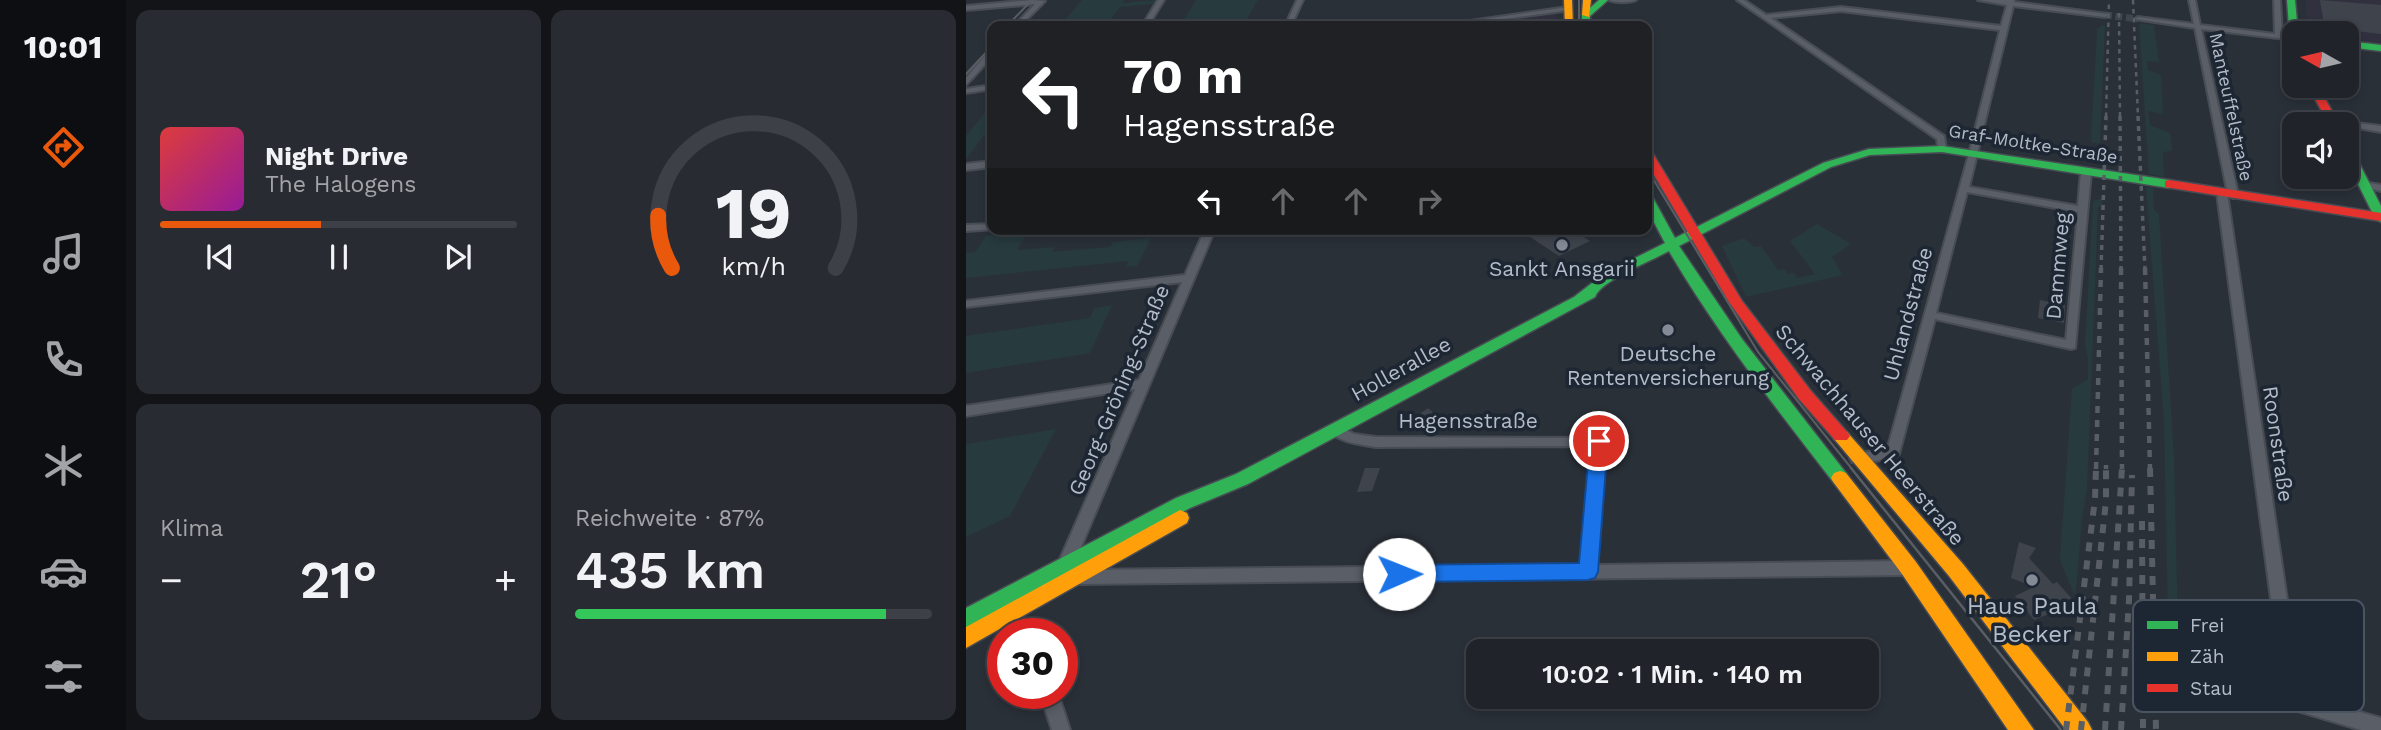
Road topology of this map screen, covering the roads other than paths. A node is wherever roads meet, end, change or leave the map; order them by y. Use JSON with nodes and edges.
{"nodes":[{"id":1,"x":1042,"y":0,"type":"edge"},
{"id":2,"x":1161,"y":0,"type":"edge"},
{"id":3,"x":1300,"y":0,"type":"edge"},
{"id":4,"x":1604,"y":0,"type":"edge"},
{"id":5,"x":1612,"y":0,"type":"edge"},
{"id":6,"x":1633,"y":0,"type":"edge"},
{"id":7,"x":1740,"y":0,"type":"edge"},
{"id":8,"x":1980,"y":0,"type":"edge"},
{"id":9,"x":2192,"y":0,"type":"edge"},
{"id":10,"x":2277,"y":0,"type":"edge"},
{"id":11,"x":2291,"y":0,"type":"edge"},
{"id":12,"x":2010,"y":2,"type":"edge"},
{"id":13,"x":1568,"y":5,"type":"edge"},
{"id":14,"x":966,"y":8,"type":"edge"},
{"id":15,"x":1586,"y":14,"type":"edge"},
{"id":16,"x":2105,"y":15,"type":"tunnel mouth"},
{"id":17,"x":1766,"y":17,"type":"junction"},
{"id":18,"x":2138,"y":19,"type":"tunnel mouth"},
{"id":19,"x":1022,"y":21,"type":"edge"},
{"id":20,"x":1148,"y":21,"type":"edge"},
{"id":21,"x":1290,"y":21,"type":"edge"},
{"id":22,"x":1468,"y":21,"type":"edge"},
{"id":23,"x":2285,"y":21,"type":"edge"},
{"id":24,"x":2290,"y":21,"type":"edge"},
{"id":25,"x":2198,"y":27,"type":"junction"},
{"id":26,"x":2003,"y":28,"type":"junction"},
{"id":27,"x":2282,"y":31,"type":"edge"},
{"id":28,"x":2359,"y":45,"type":"edge"},
{"id":29,"x":2381,"y":48,"type":"edge"},
{"id":30,"x":987,"y":59,"type":"edge"},
{"id":31,"x":966,"y":83,"type":"edge"},
{"id":32,"x":987,"y":88,"type":"edge"},
{"id":33,"x":966,"y":91,"type":"edge"},
{"id":34,"x":2359,"y":126,"type":"edge"},
{"id":35,"x":2381,"y":129,"type":"edge"},
{"id":36,"x":1942,"y":149,"type":"junction"},
{"id":37,"x":1973,"y":153,"type":"junction"},
{"id":38,"x":1652,"y":162,"type":"edge"},
{"id":39,"x":987,"y":165,"type":"edge"},
{"id":40,"x":966,"y":167,"type":"edge"},
{"id":41,"x":2086,"y":172,"type":"junction"},
{"id":42,"x":2359,"y":175,"type":"edge"},
{"id":43,"x":2364,"y":185,"type":"junction"},
{"id":44,"x":2381,"y":188,"type":"edge"},
{"id":45,"x":1964,"y":189,"type":"junction"},
{"id":46,"x":2227,"y":194,"type":"junction"},
{"id":47,"x":1652,"y":208,"type":"edge"},
{"id":48,"x":2082,"y":210,"type":"junction"},
{"id":49,"x":2381,"y":218,"type":"edge"},
{"id":50,"x":987,"y":227,"type":"edge"},
{"id":51,"x":966,"y":228,"type":"edge"},
{"id":52,"x":1697,"y":234,"type":"junction"},
{"id":53,"x":1207,"y":235,"type":"edge"},
{"id":54,"x":1673,"y":249,"type":"junction"},
{"id":55,"x":1188,"y":278,"type":"junction"},
{"id":56,"x":966,"y":304,"type":"edge"},
{"id":57,"x":1930,"y":315,"type":"junction"},
{"id":58,"x":1142,"y":384,"type":"junction"},
{"id":59,"x":966,"y":411,"type":"edge"},
{"id":60,"x":1334,"y":429,"type":"junction"},
{"id":61,"x":1857,"y":458,"type":"junction"},
{"id":62,"x":1242,"y":478,"type":"junction"},
{"id":63,"x":1064,"y":566,"type":"junction"},
{"id":64,"x":1909,"y":568,"type":"junction"},
{"id":65,"x":1588,"y":572,"type":"junction"},
{"id":66,"x":1079,"y":576,"type":"junction"},
{"id":67,"x":2279,"y":600,"type":"edge"},
{"id":68,"x":1009,"y":617,"type":"joint"},
{"id":69,"x":966,"y":619,"type":"edge"},
{"id":70,"x":966,"y":638,"type":"edge"},
{"id":71,"x":1054,"y":709,"type":"edge"},
{"id":72,"x":2330,"y":712,"type":"edge"},
{"id":73,"x":2381,"y":727,"type":"edge"},
{"id":74,"x":1061,"y":730,"type":"edge"},
{"id":75,"x":2022,"y":730,"type":"edge"},
{"id":76,"x":2080,"y":730,"type":"edge"}],
"edges":[{"from":1,"to":14,"type":"street"},
{"from":1,"to":19,"type":"street"},
{"from":2,"to":20,"type":"street"},
{"from":3,"to":21,"type":"street"},
{"from":4,"to":15,"type":"main road"},
{"from":5,"to":6,"type":"street"},
{"from":7,"to":17,"type":"street"},
{"from":8,"to":12,"type":"street"},
{"from":9,"to":25,"type":"street","name":"Manteuffelstraße"},
{"from":10,"to":23,"type":"street"},
{"from":11,"to":24,"type":"main road"},
{"from":12,"to":16,"type":"street"},
{"from":12,"to":26,"type":"street"},
{"from":13,"to":22,"type":"street"},
{"from":17,"to":26,"type":"street"},
{"from":17,"to":36,"type":"street"},
{"from":18,"to":25,"type":"street"},
{"from":25,"to":27,"type":"street"},
{"from":25,"to":46,"type":"street","name":"Manteuffelstraße"},
{"from":26,"to":37,"type":"street"},
{"from":28,"to":29,"type":"main road"},
{"from":30,"to":31,"type":"street"},
{"from":32,"to":33,"type":"street"},
{"from":34,"to":35,"type":"street"},
{"from":36,"to":37,"type":"main road","name":"Graf-Moltke-Straße"},
{"from":36,"to":52,"type":"main road","name":"Graf-Moltke-Straße"},
{"from":37,"to":41,"type":"main road","name":"Graf-Moltke-Straße"},
{"from":37,"to":45,"type":"street","name":"Uhlandstraße"},
{"from":38,"to":52,"type":"main road","name":"Schwachhauser Heerstraße"},
{"from":39,"to":40,"type":"street"},
{"from":41,"to":46,"type":"main road","name":"Graf-Moltke-Straße"},
{"from":41,"to":48,"type":"street","name":"Dammweg"},
{"from":42,"to":43,"type":"main road"},
{"from":43,"to":44,"type":"street"},
{"from":43,"to":49,"type":"main road"},
{"from":45,"to":48,"type":"street"},
{"from":45,"to":57,"type":"street","name":"Uhlandstraße"},
{"from":46,"to":49,"type":"main road","name":"Graf-Moltke-Straße"},
{"from":46,"to":67,"type":"street","name":"Roonstraße"},
{"from":47,"to":54,"type":"main road"},
{"from":48,"to":57,"type":"street","name":"Dammweg"},
{"from":50,"to":51,"type":"street"},
{"from":52,"to":54,"type":"main road","name":"Hollerallee"},
{"from":52,"to":61,"type":"main road","name":"Schwachhauser Heerstraße"},
{"from":53,"to":55,"type":"street","name":"Georg-Gröning-Straße"},
{"from":54,"to":60,"type":"main road","name":"Hollerallee"},
{"from":54,"to":64,"type":"main road"},
{"from":55,"to":56,"type":"street"},
{"from":55,"to":58,"type":"street","name":"Georg-Gröning-Straße"},
{"from":57,"to":61,"type":"street","name":"Uhlandstraße"},
{"from":58,"to":59,"type":"street"},
{"from":58,"to":63,"type":"street","name":"Georg-Gröning-Straße"},
{"from":60,"to":62,"type":"main road","name":"Hollerallee"},
{"from":60,"to":65,"type":"street","name":"Hagensstraße"},
{"from":61,"to":76,"type":"main road","name":"Schwachhauser Heerstraße"},
{"from":62,"to":63,"type":"main road","name":"Hollerallee"},
{"from":62,"to":66,"type":"main road","name":"Hollerallee"},
{"from":63,"to":69,"type":"main road","name":"Hollerallee"},
{"from":64,"to":65,"type":"street"},
{"from":64,"to":75,"type":"main road"},
{"from":65,"to":66,"type":"street"},
{"from":66,"to":68,"type":"main road","name":"Hollerallee"},
{"from":68,"to":70,"type":"main road","name":"Hollerallee"},
{"from":71,"to":74,"type":"street"},
{"from":72,"to":73,"type":"street"}]}
